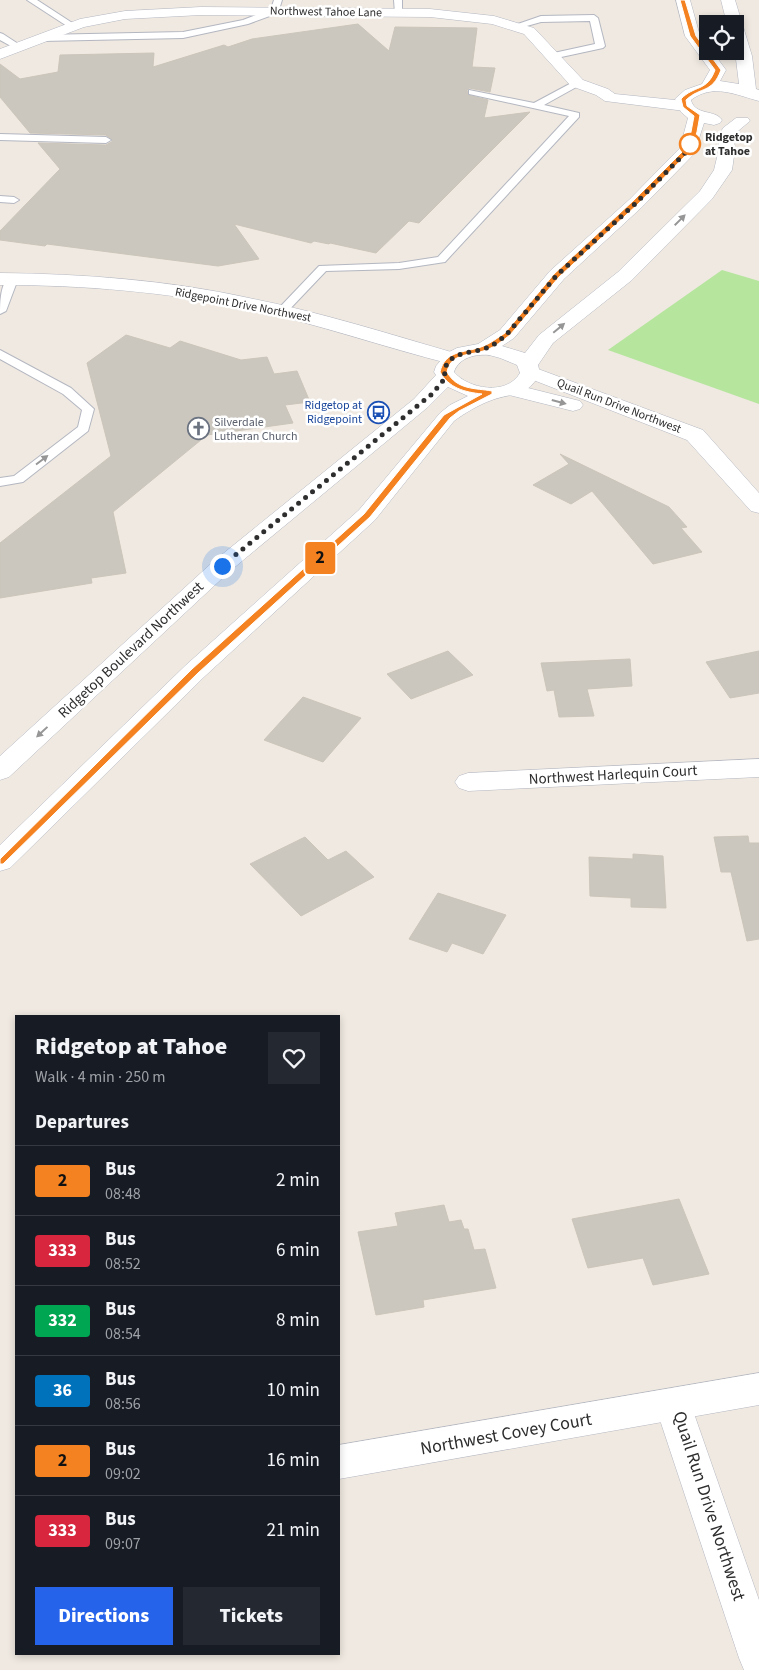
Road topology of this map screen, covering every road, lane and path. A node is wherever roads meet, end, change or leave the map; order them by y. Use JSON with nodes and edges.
{"nodes":[{"id":1,"x":31,"y":0,"type":"edge"},
{"id":2,"x":683,"y":0,"type":"edge"},
{"id":3,"x":728,"y":0,"type":"edge"},
{"id":4,"x":277,"y":6,"type":"edge"},
{"id":5,"x":398,"y":6,"type":"edge"},
{"id":6,"x":732,"y":15,"type":"edge"},
{"id":7,"x":73,"y":26,"type":"junction"},
{"id":8,"x":516,"y":26,"type":"junction"},
{"id":9,"x":0,"y":36,"type":"edge"},
{"id":10,"x":42,"y":38,"type":"junction"},
{"id":11,"x":18,"y":47,"type":"junction"},
{"id":12,"x":0,"y":54,"type":"edge"},
{"id":13,"x":552,"y":56,"type":"junction"},
{"id":14,"x":744,"y":56,"type":"edge"},
{"id":15,"x":577,"y":83,"type":"junction"},
{"id":16,"x":707,"y":88,"type":"junction"},
{"id":17,"x":472,"y":92,"type":"dead end"},
{"id":18,"x":753,"y":93,"type":"edge"},
{"id":19,"x":691,"y":105,"type":"junction"},
{"id":20,"x":536,"y":106,"type":"junction"},
{"id":21,"x":750,"y":118,"type":"edge"},
{"id":22,"x":0,"y":137,"type":"edge"},
{"id":23,"x":106,"y":140,"type":"dead end"},
{"id":24,"x":0,"y":199,"type":"edge"},
{"id":25,"x":14,"y":200,"type":"dead end"},
{"id":26,"x":6,"y":279,"type":"edge"},
{"id":27,"x":0,"y":311,"type":"edge"},
{"id":28,"x":282,"y":311,"type":"junction"},
{"id":29,"x":483,"y":349,"type":"junction"},
{"id":30,"x":0,"y":354,"type":"edge"},
{"id":31,"x":449,"y":367,"type":"junction"},
{"id":32,"x":529,"y":368,"type":"junction"},
{"id":33,"x":501,"y":391,"type":"junction"},
{"id":34,"x":704,"y":447,"type":"junction"},
{"id":35,"x":0,"y":482,"type":"edge"},
{"id":36,"x":758,"y":504,"type":"edge"},
{"id":37,"x":759,"y":768,"type":"edge"},
{"id":38,"x":0,"y":771,"type":"edge"},
{"id":39,"x":468,"y":782,"type":"dead end"},
{"id":40,"x":0,"y":861,"type":"edge"},
{"id":41,"x":759,"y":1389,"type":"edge"},
{"id":42,"x":673,"y":1405,"type":"junction"},
{"id":43,"x":340,"y":1462,"type":"edge"},
{"id":44,"x":759,"y":1658,"type":"edge"}],
"edges":[{"from":1,"to":7,"type":"lane"},
{"from":2,"to":16,"type":"main road"},
{"from":3,"to":6,"type":"main road"},
{"from":4,"to":5,"type":"main road","name":"Northwest Tahoe Lane"},
{"from":4,"to":7,"type":"main road","name":"Northwest Tahoe Lane"},
{"from":4,"to":10,"type":"lane"},
{"from":5,"to":8,"type":"main road","name":"Northwest Tahoe Lane"},
{"from":7,"to":10,"type":"main road","name":"Northwest Tahoe Lane"},
{"from":8,"to":13,"type":"main road","name":"Northwest Tahoe Lane"},
{"from":8,"to":13,"type":"lane"},
{"from":9,"to":11,"type":"lane"},
{"from":10,"to":11,"type":"main road","name":"Northwest Tahoe Lane"},
{"from":11,"to":12,"type":"main road","name":"Northwest Tahoe Lane"},
{"from":13,"to":15,"type":"main road","name":"Northwest Tahoe Lane"},
{"from":14,"to":18,"type":"main road"},
{"from":15,"to":19,"type":"main road","name":"Northwest Tahoe Lane"},
{"from":15,"to":20,"type":"lane"},
{"from":16,"to":18,"type":"main road"},
{"from":16,"to":19,"type":"main road"},
{"from":17,"to":20,"type":"lane"},
{"from":19,"to":21,"type":"main road","name":"Northwest Tahoe Lane"},
{"from":19,"to":29,"type":"main road"},
{"from":20,"to":28,"type":"lane"},
{"from":32,"to":21,"type":"main road","one_way":true},
{"from":22,"to":23,"type":"lane"},
{"from":24,"to":25,"type":"lane"},
{"from":26,"to":27,"type":"lane"},
{"from":26,"to":28,"type":"main road","name":"Ridgepoint Drive Northwest"},
{"from":28,"to":31,"type":"main road","name":"Ridgepoint Drive Northwest"},
{"from":29,"to":31,"type":"main road"},
{"from":29,"to":32,"type":"main road","name":"Quail Run Drive Northwest"},
{"from":35,"to":30,"type":"lane","one_way":true},
{"from":31,"to":33,"type":"main road","name":"Ridgepoint Drive Northwest"},
{"from":31,"to":38,"type":"main road","name":"Ridgetop Boulevard Northwest","one_way":true},
{"from":32,"to":33,"type":"main road"},
{"from":32,"to":34,"type":"main road","name":"Quail Run Drive Northwest"},
{"from":33,"to":34,"type":"main road","name":"Quail Run Drive Northwest","one_way":true},
{"from":33,"to":40,"type":"main road"},
{"from":34,"to":36,"type":"main road","name":"Quail Run Drive Northwest"},
{"from":37,"to":39,"type":"main road","name":"Northwest Harlequin Court"},
{"from":41,"to":42,"type":"main road","name":"Quail Run Drive Northwest"},
{"from":42,"to":43,"type":"main road","name":"Northwest Covey Court"},
{"from":42,"to":44,"type":"main road","name":"Quail Run Drive Northwest"}]}
